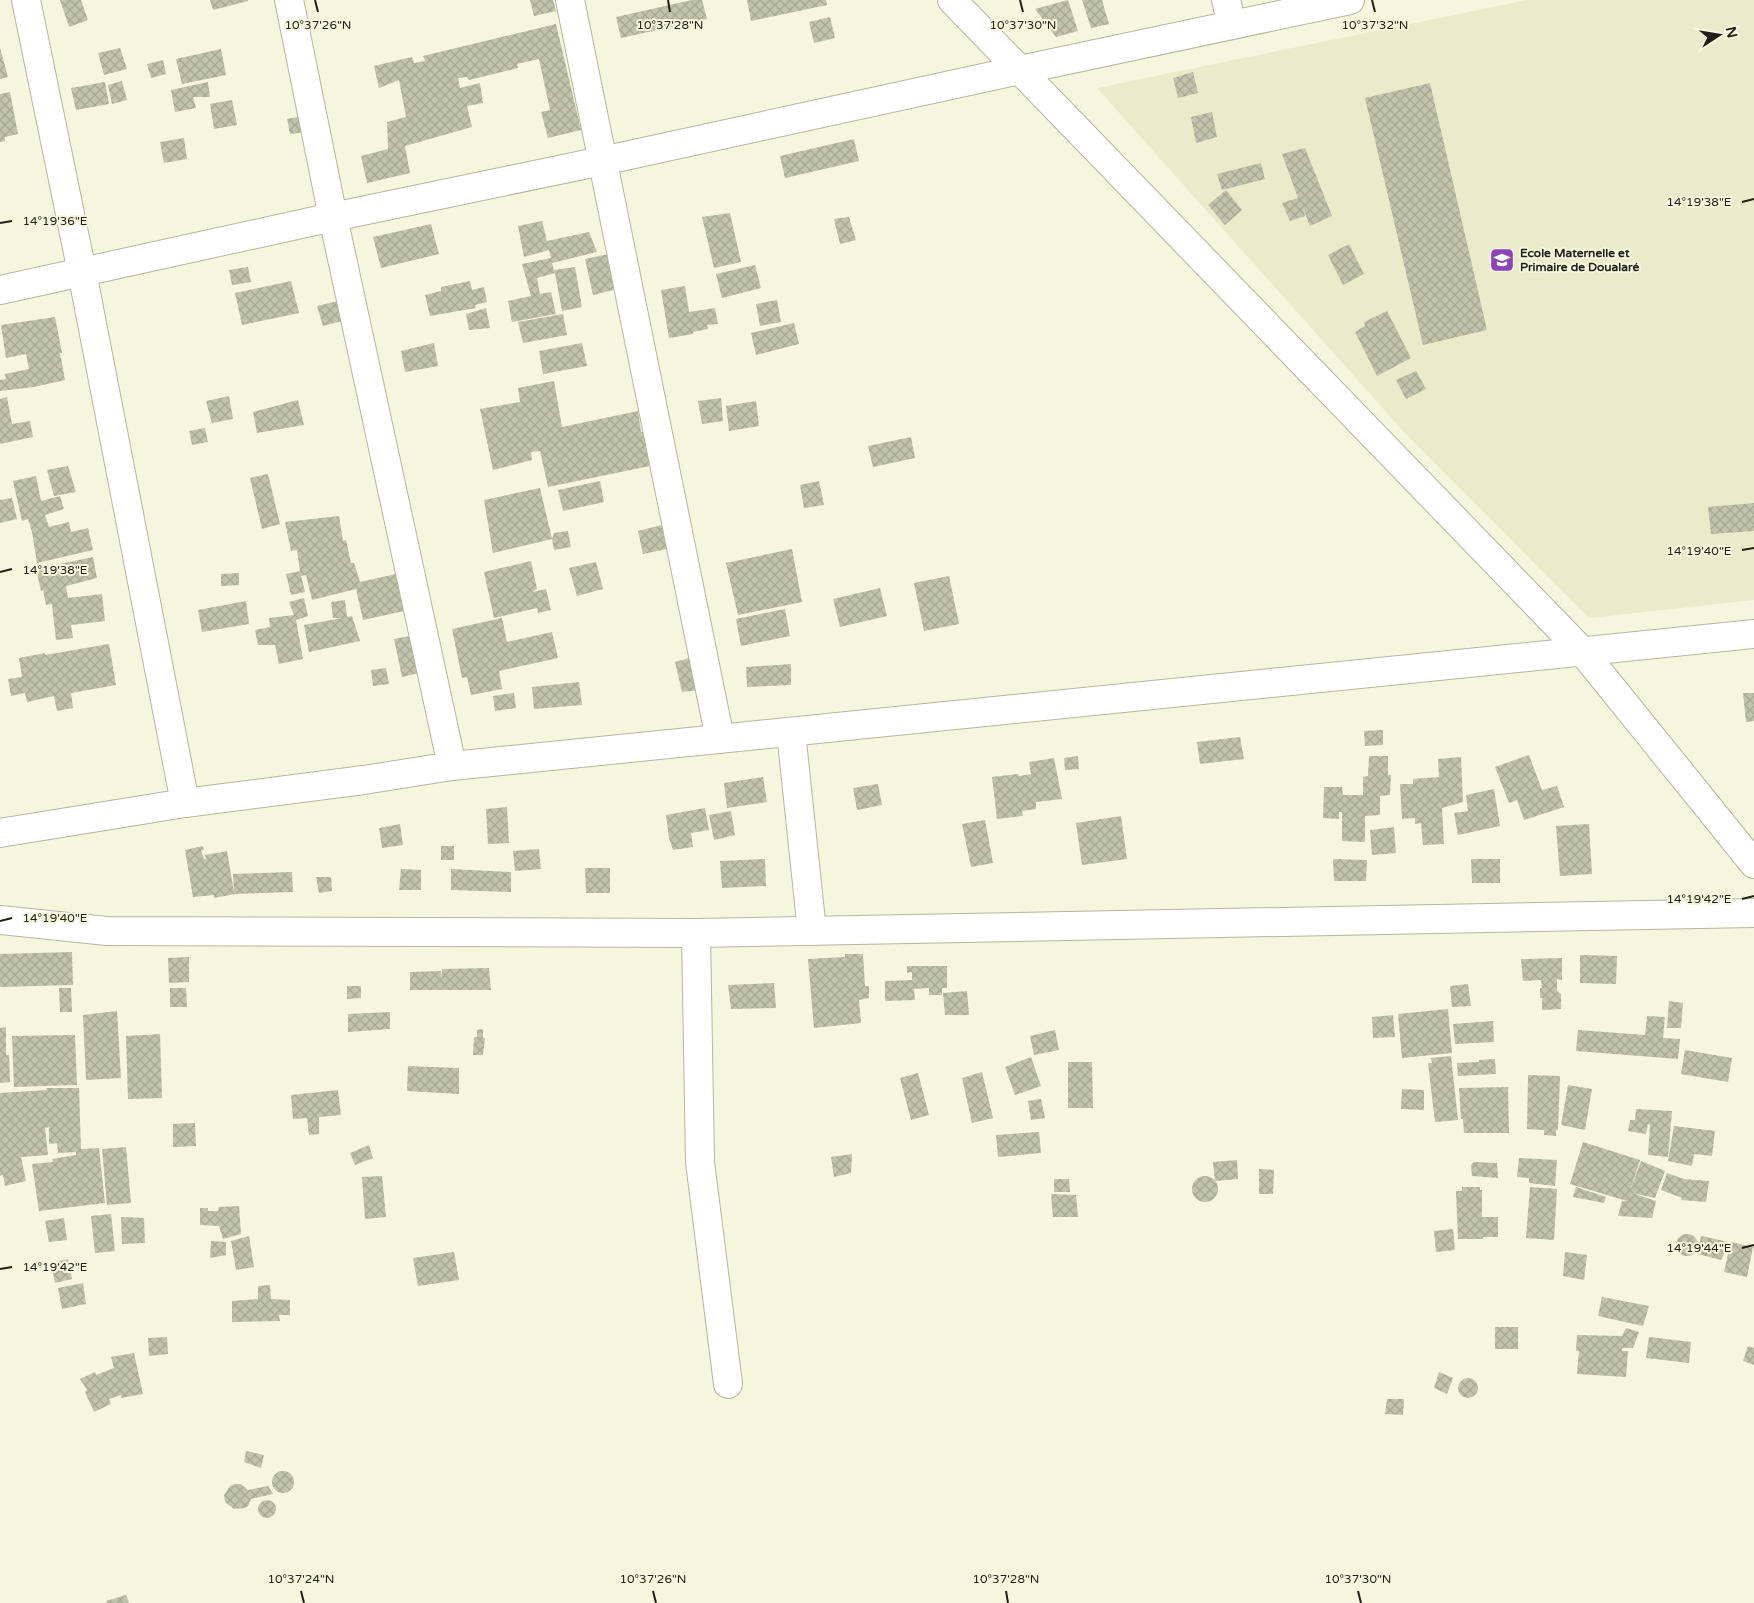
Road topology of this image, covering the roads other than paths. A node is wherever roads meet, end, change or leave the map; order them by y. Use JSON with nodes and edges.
{"nodes":[{"id":1,"x":26,"y":0,"type":"edge"},
{"id":2,"x":289,"y":0,"type":"edge"},
{"id":3,"x":570,"y":0,"type":"edge"},
{"id":4,"x":952,"y":0,"type":"edge"},
{"id":5,"x":1350,"y":0,"type":"edge"},
{"id":6,"x":1229,"y":13,"type":"edge"},
{"id":7,"x":1020,"y":70,"type":"junction"},
{"id":8,"x":602,"y":162,"type":"junction"},
{"id":9,"x":333,"y":217,"type":"junction"},
{"id":10,"x":82,"y":272,"type":"junction"},
{"id":11,"x":0,"y":290,"type":"edge"},
{"id":12,"x":1754,"y":634,"type":"edge"},
{"id":13,"x":1582,"y":651,"type":"junction"},
{"id":14,"x":791,"y":732,"type":"junction"},
{"id":15,"x":720,"y":739,"type":"junction"},
{"id":16,"x":452,"y":766,"type":"junction"},
{"id":17,"x":185,"y":803,"type":"junction"},
{"id":18,"x":0,"y":833,"type":"edge"},
{"id":19,"x":1754,"y":864,"type":"edge"},
{"id":20,"x":1754,"y":913,"type":"edge"},
{"id":21,"x":0,"y":920,"type":"edge"},
{"id":22,"x":812,"y":931,"type":"junction"},
{"id":23,"x":696,"y":934,"type":"junction"},
{"id":24,"x":728,"y":1384,"type":"dead end"}],
"edges":[{"from":1,"to":10,"type":"street"},
{"from":2,"to":9,"type":"street"},
{"from":3,"to":8,"type":"street"},
{"from":4,"to":7,"type":"street"},
{"from":5,"to":6,"type":"street"},
{"from":6,"to":7,"type":"street"},
{"from":7,"to":8,"type":"street"},
{"from":7,"to":13,"type":"street"},
{"from":8,"to":9,"type":"street"},
{"from":8,"to":15,"type":"street"},
{"from":9,"to":10,"type":"street"},
{"from":9,"to":16,"type":"street"},
{"from":10,"to":11,"type":"street"},
{"from":10,"to":17,"type":"street"},
{"from":12,"to":13,"type":"street"},
{"from":13,"to":14,"type":"street"},
{"from":13,"to":19,"type":"street"},
{"from":14,"to":15,"type":"street"},
{"from":14,"to":22,"type":"street"},
{"from":15,"to":16,"type":"street"},
{"from":16,"to":17,"type":"street"},
{"from":17,"to":18,"type":"street"},
{"from":20,"to":22,"type":"street"},
{"from":21,"to":23,"type":"street"},
{"from":22,"to":23,"type":"street"},
{"from":23,"to":24,"type":"street"}]}
